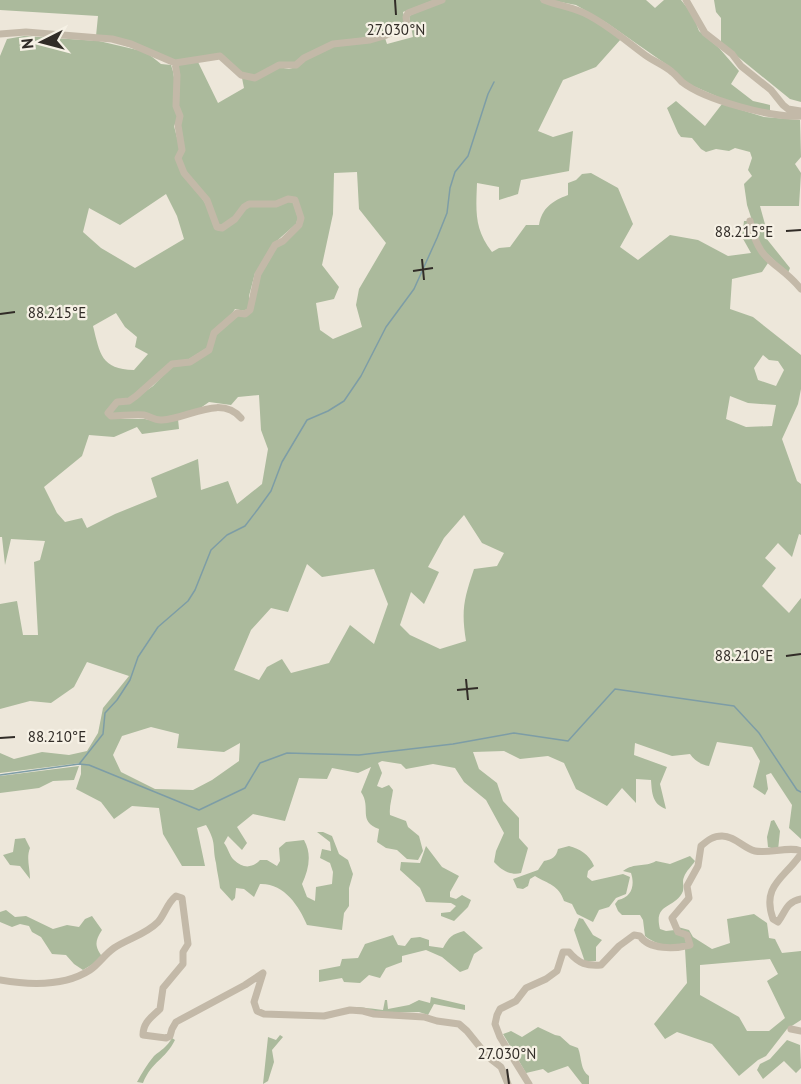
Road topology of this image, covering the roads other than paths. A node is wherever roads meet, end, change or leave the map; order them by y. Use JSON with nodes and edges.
{"nodes":[{"id":1,"x":442,"y":0,"type":"edge"},
{"id":2,"x":544,"y":0,"type":"edge"},
{"id":3,"x":686,"y":0,"type":"edge"},
{"id":4,"x":0,"y":34,"type":"edge"},
{"id":5,"x":175,"y":63,"type":"junction"},
{"id":6,"x":801,"y":111,"type":"edge"},
{"id":7,"x":801,"y":116,"type":"edge"},
{"id":8,"x":750,"y":221,"type":"dead end"},
{"id":9,"x":801,"y":289,"type":"edge"},
{"id":10,"x":242,"y":418,"type":"dead end"},
{"id":11,"x":801,"y":852,"type":"edge"},
{"id":12,"x":801,"y":900,"type":"edge"},
{"id":13,"x":0,"y":980,"type":"edge"},
{"id":14,"x":791,"y":1029,"type":"dead end"},
{"id":15,"x":801,"y":1031,"type":"edge"},
{"id":16,"x":508,"y":1084,"type":"edge"},
{"id":17,"x":529,"y":1084,"type":"edge"}],
"edges":[{"from":1,"to":5,"type":"street"},
{"from":2,"to":7,"type":"street"},
{"from":3,"to":6,"type":"street"},
{"from":4,"to":5,"type":"street"},
{"from":5,"to":10,"type":"street"},
{"from":8,"to":9,"type":"street"},
{"from":11,"to":12,"type":"street"},
{"from":11,"to":17,"type":"street"},
{"from":13,"to":16,"type":"street"},
{"from":14,"to":15,"type":"street"}]}
